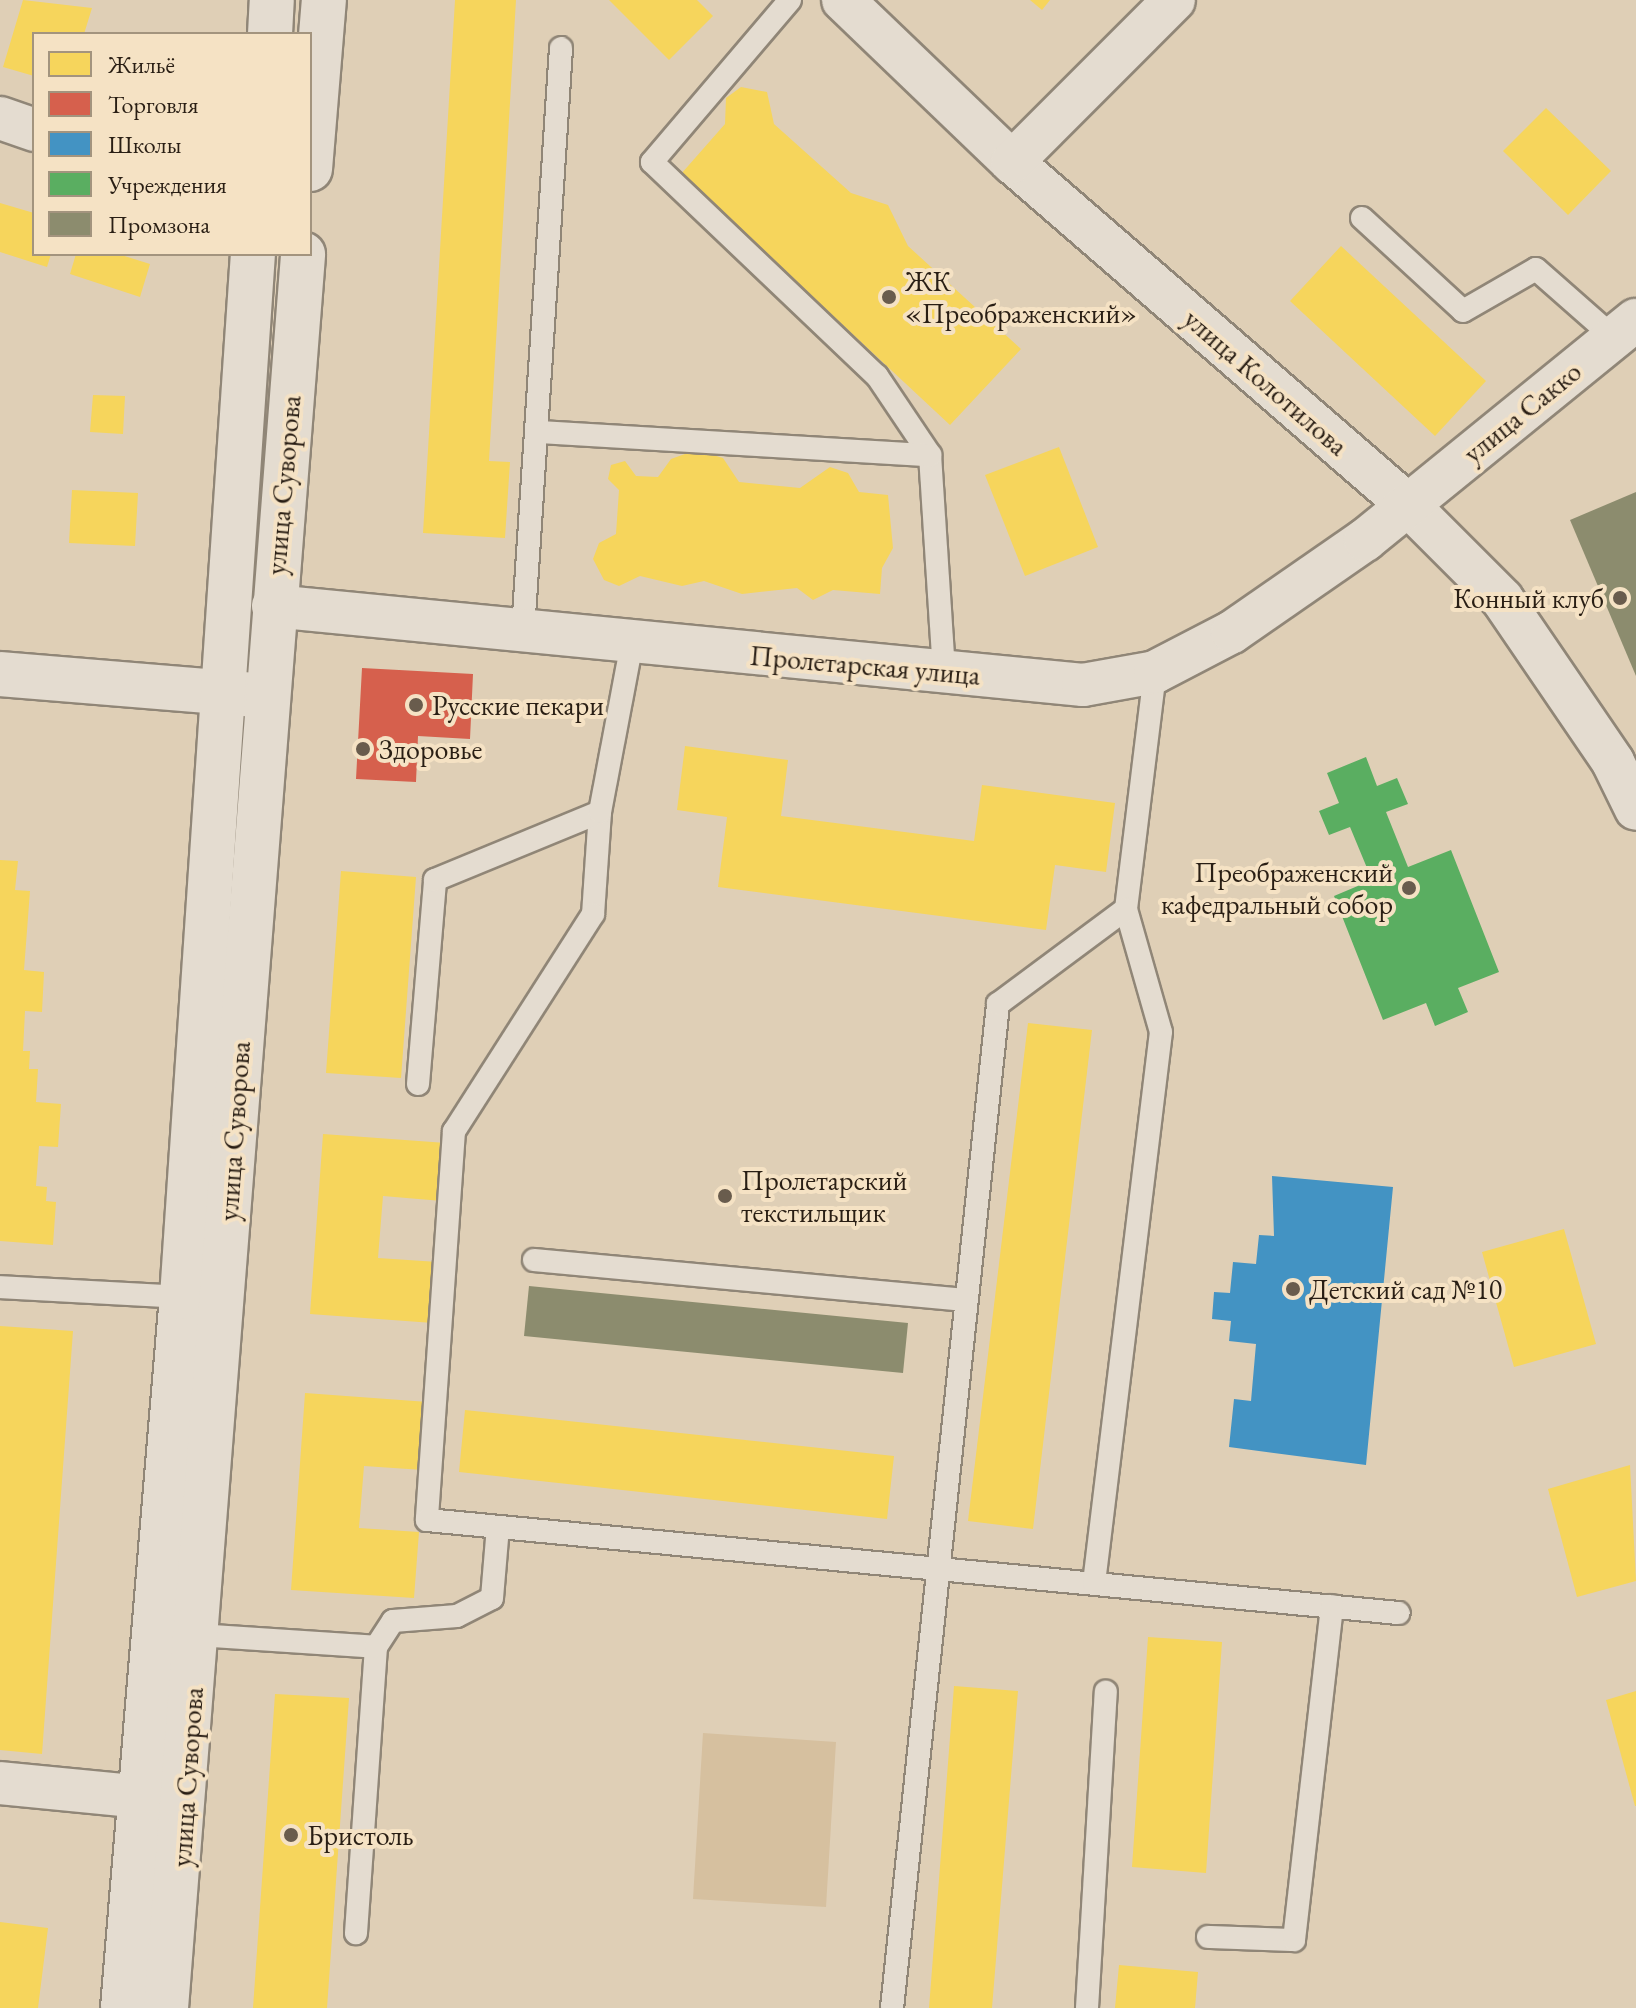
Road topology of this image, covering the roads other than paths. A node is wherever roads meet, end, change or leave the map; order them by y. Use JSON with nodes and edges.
{"nodes":[{"id":1,"x":272,"y":0,"type":"edge"},
{"id":2,"x":324,"y":0,"type":"edge"},
{"id":3,"x":790,"y":0,"type":"edge"},
{"id":4,"x":843,"y":0,"type":"edge"},
{"id":5,"x":1174,"y":0,"type":"edge"},
{"id":6,"x":270,"y":32,"type":"edge"},
{"id":7,"x":561,"y":48,"type":"dead end"},
{"id":8,"x":0,"y":118,"type":"edge"},
{"id":9,"x":32,"y":129,"type":"edge"},
{"id":10,"x":312,"y":145,"type":"edge"},
{"id":11,"x":1012,"y":162,"type":"junction"},
{"id":12,"x":1362,"y":218,"type":"dead end"},
{"id":13,"x":253,"y":256,"type":"edge"},
{"id":14,"x":303,"y":256,"type":"edge"},
{"id":15,"x":1624,"y":329,"type":"edge"},
{"id":16,"x":538,"y":432,"type":"junction"},
{"id":17,"x":930,"y":455,"type":"junction"},
{"id":18,"x":1409,"y":506,"type":"junction"},
{"id":19,"x":273,"y":606,"type":"junction"},
{"id":20,"x":523,"y":631,"type":"junction"},
{"id":21,"x":632,"y":642,"type":"junction"},
{"id":22,"x":1155,"y":672,"type":"junction"},
{"id":23,"x":0,"y":674,"type":"edge"},
{"id":24,"x":944,"y":674,"type":"junction"},
{"id":25,"x":223,"y":694,"type":"junction"},
{"id":26,"x":266,"y":695,"type":"junction"},
{"id":27,"x":1624,"y":757,"type":"edge"},
{"id":28,"x":1636,"y":809,"type":"edge"},
{"id":29,"x":600,"y":812,"type":"junction"},
{"id":30,"x":1126,"y":909,"type":"junction"},
{"id":31,"x":418,"y":1084,"type":"dead end"},
{"id":32,"x":534,"y":1260,"type":"dead end"},
{"id":33,"x":0,"y":1287,"type":"edge"},
{"id":34,"x":182,"y":1297,"type":"junction"},
{"id":35,"x":965,"y":1300,"type":"junction"},
{"id":36,"x":498,"y":1527,"type":"junction"},
{"id":37,"x":934,"y":1568,"type":"junction"},
{"id":38,"x":1094,"y":1583,"type":"junction"},
{"id":39,"x":1332,"y":1606,"type":"junction"},
{"id":40,"x":1399,"y":1613,"type":"dead end"},
{"id":41,"x":197,"y":1635,"type":"junction"},
{"id":42,"x":376,"y":1647,"type":"junction"},
{"id":43,"x":1106,"y":1692,"type":"dead end"},
{"id":44,"x":0,"y":1783,"type":"edge"},
{"id":45,"x":142,"y":1797,"type":"junction"},
{"id":46,"x":356,"y":1933,"type":"dead end"},
{"id":47,"x":1208,"y":1937,"type":"dead end"},
{"id":48,"x":123,"y":2008,"type":"edge"},
{"id":49,"x":166,"y":2008,"type":"edge"},
{"id":50,"x":892,"y":2008,"type":"edge"},
{"id":51,"x":1087,"y":2008,"type":"edge"}],
"edges":[{"from":1,"to":6,"type":"main road"},
{"from":2,"to":10,"type":"main road"},
{"from":3,"to":17,"type":"lane"},
{"from":4,"to":11,"type":"street","name":"улица Колотилова"},
{"from":5,"to":11,"type":"street"},
{"from":7,"to":16,"type":"lane"},
{"from":8,"to":9,"type":"street"},
{"from":11,"to":18,"type":"street","name":"улица Колотилова"},
{"from":12,"to":15,"type":"lane"},
{"from":13,"to":25,"type":"main road","name":"улица Суворова"},
{"from":14,"to":19,"type":"main road","name":"улица Суворова"},
{"from":15,"to":18,"type":"street","name":"улица Сакко"},
{"from":16,"to":17,"type":"lane"},
{"from":16,"to":20,"type":"lane"},
{"from":17,"to":24,"type":"lane"},
{"from":18,"to":22,"type":"street","name":"Пролетарская улица"},
{"from":18,"to":27,"type":"street","name":"улица Колотилова"},
{"from":19,"to":20,"type":"street","name":"Пролетарская улица"},
{"from":19,"to":26,"type":"main road","name":"улица Суворова"},
{"from":20,"to":21,"type":"street","name":"Пролетарская улица"},
{"from":21,"to":24,"type":"street","name":"Пролетарская улица"},
{"from":21,"to":29,"type":"lane"},
{"from":22,"to":24,"type":"street","name":"Пролетарская улица"},
{"from":22,"to":30,"type":"lane"},
{"from":23,"to":25,"type":"main road"},
{"from":25,"to":26,"type":"main road"},
{"from":25,"to":34,"type":"main road","name":"улица Суворова"},
{"from":26,"to":41,"type":"main road","name":"улица Суворова"},
{"from":27,"to":28,"type":"street","name":"улица Колотилова"},
{"from":29,"to":31,"type":"lane"},
{"from":29,"to":36,"type":"lane"},
{"from":30,"to":35,"type":"lane"},
{"from":30,"to":38,"type":"lane"},
{"from":32,"to":35,"type":"lane"},
{"from":33,"to":34,"type":"lane"},
{"from":34,"to":45,"type":"main road","name":"улица Суворова"},
{"from":35,"to":37,"type":"lane"},
{"from":36,"to":37,"type":"lane"},
{"from":36,"to":42,"type":"lane"},
{"from":37,"to":38,"type":"lane"},
{"from":37,"to":50,"type":"lane"},
{"from":38,"to":39,"type":"lane"},
{"from":39,"to":40,"type":"lane"},
{"from":39,"to":47,"type":"lane"},
{"from":41,"to":42,"type":"lane"},
{"from":41,"to":49,"type":"main road","name":"улица Суворова"},
{"from":42,"to":46,"type":"lane"},
{"from":43,"to":51,"type":"lane"},
{"from":44,"to":45,"type":"street"},
{"from":45,"to":48,"type":"main road","name":"улица Суворова"}]}
